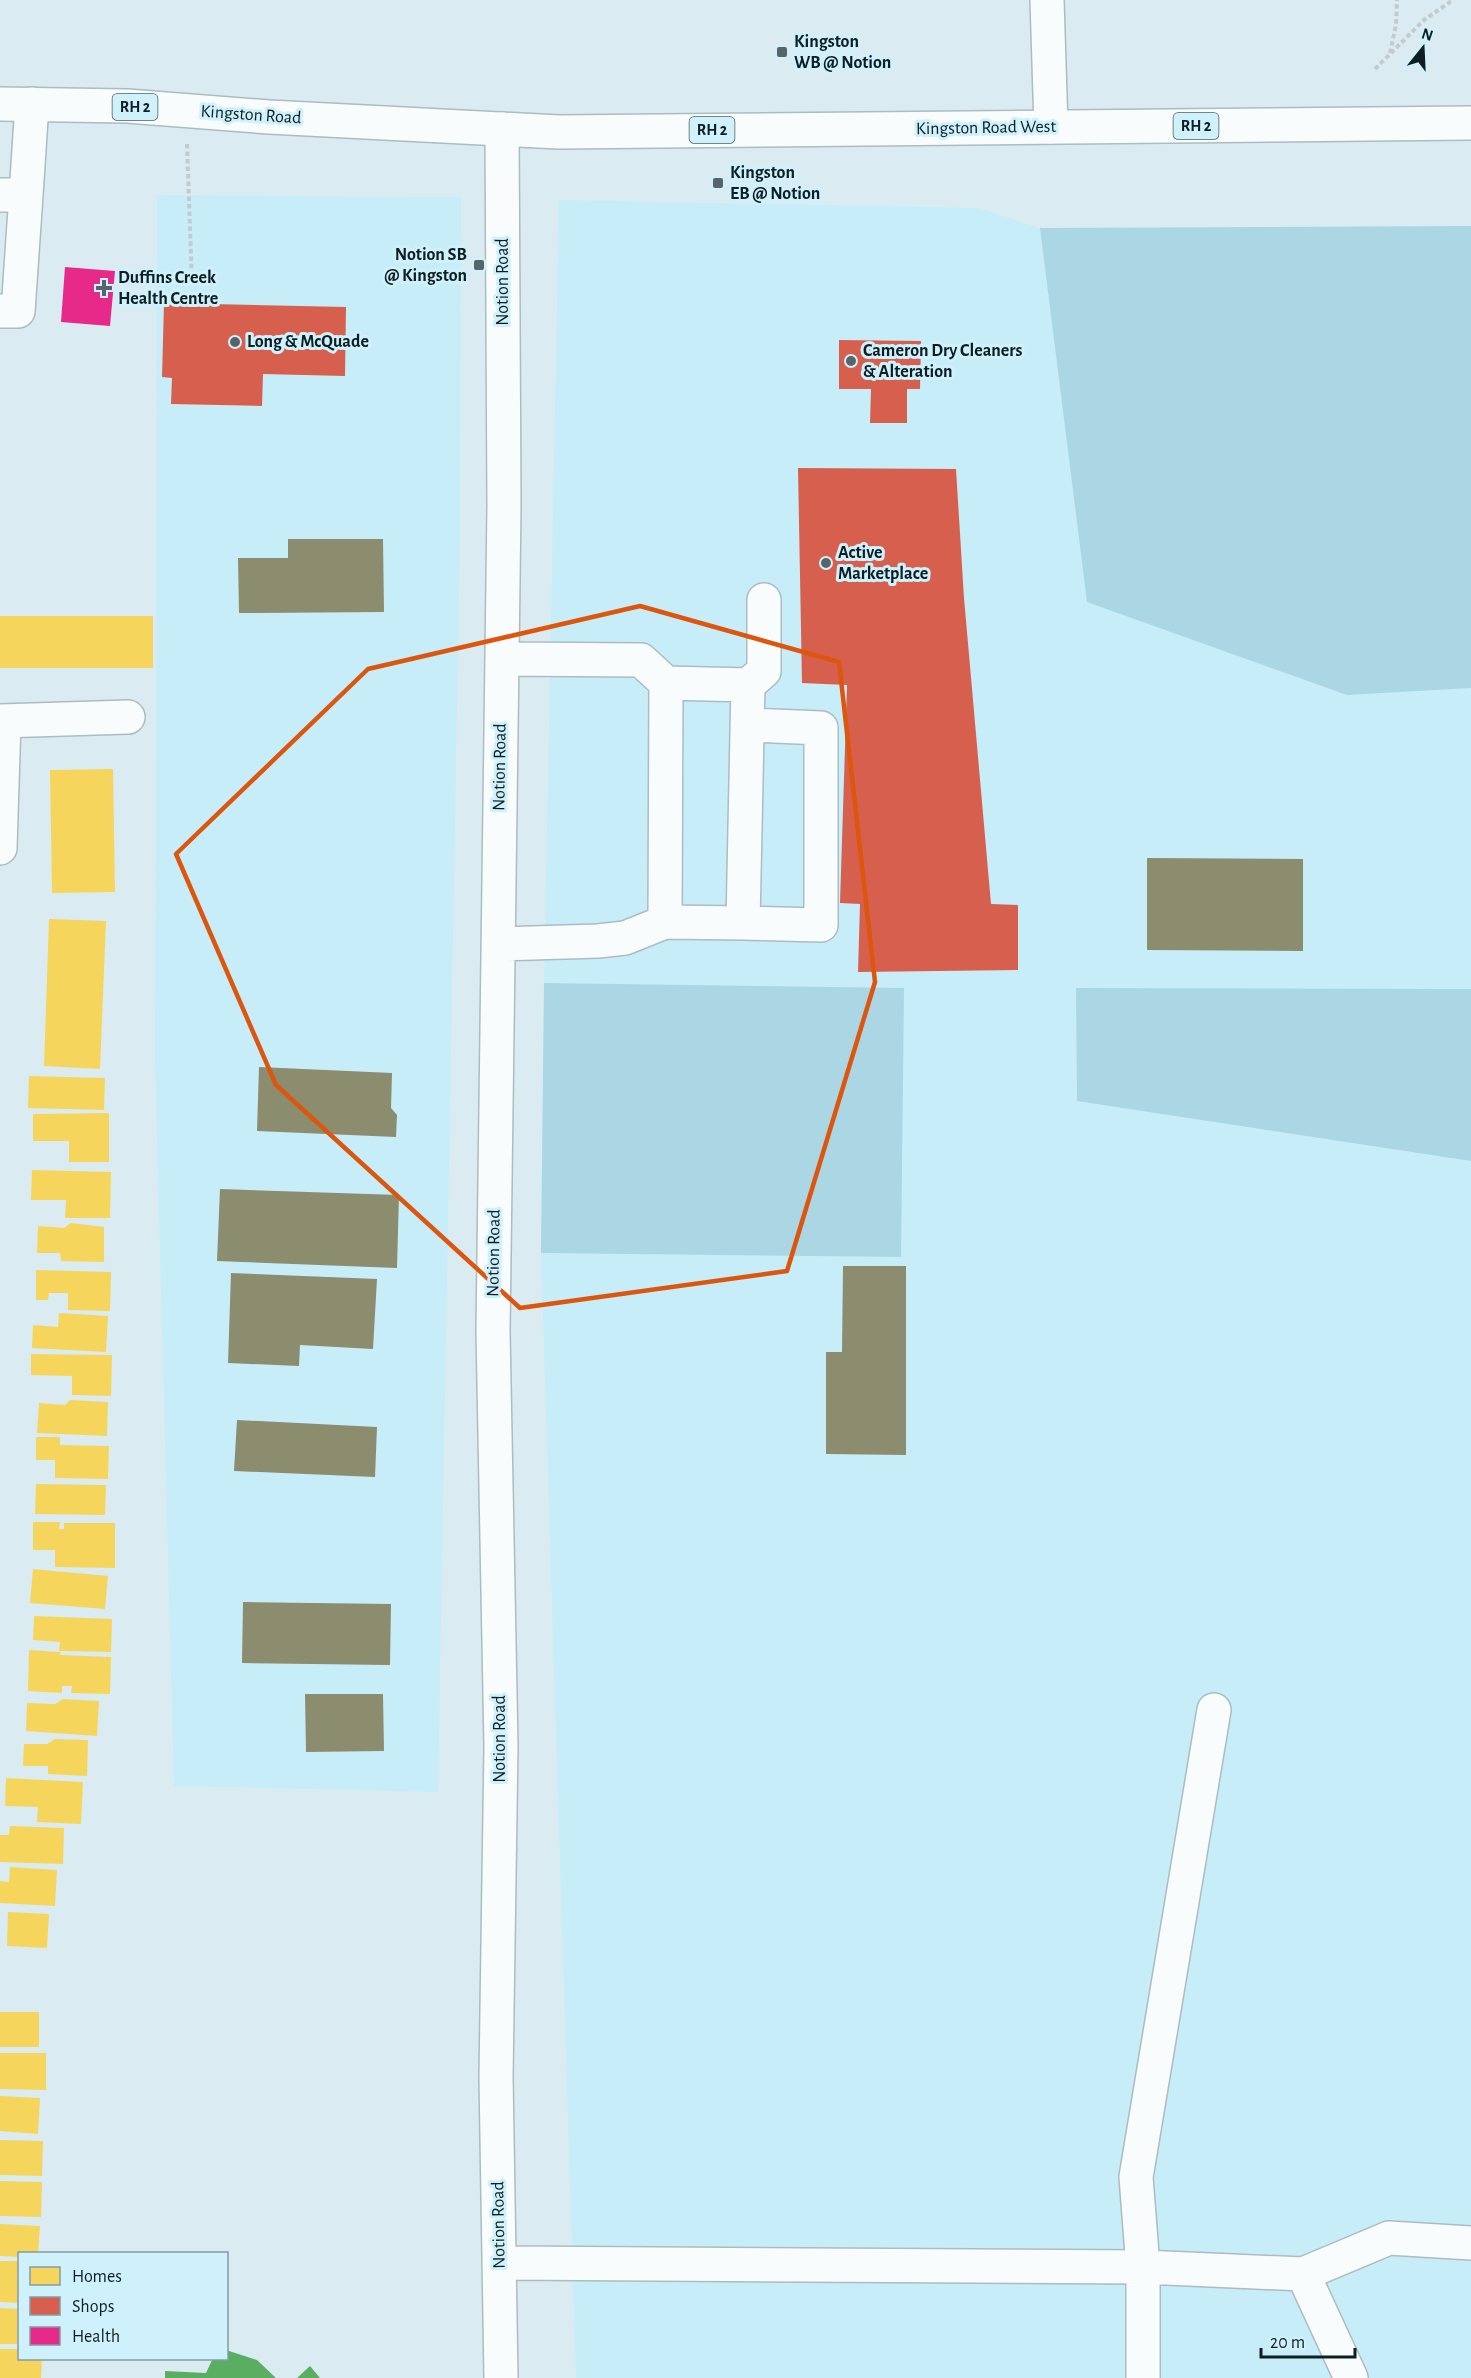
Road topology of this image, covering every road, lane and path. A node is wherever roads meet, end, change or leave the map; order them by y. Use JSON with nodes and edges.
{"nodes":[{"id":1,"x":1047,"y":0,"type":"edge"},
{"id":2,"x":1397,"y":0,"type":"edge"},
{"id":3,"x":1453,"y":0,"type":"edge"},
{"id":4,"x":1390,"y":53,"type":"junction"},
{"id":5,"x":1375,"y":69,"type":"dead end"},
{"id":6,"x":0,"y":104,"type":"edge"},
{"id":7,"x":32,"y":104,"type":"junction"},
{"id":8,"x":186,"y":111,"type":"junction"},
{"id":9,"x":1471,"y":123,"type":"edge"},
{"id":10,"x":1051,"y":127,"type":"junction"},
{"id":11,"x":502,"y":129,"type":"junction"},
{"id":12,"x":13,"y":195,"type":"edge"},
{"id":13,"x":192,"y":284,"type":"dead end"},
{"id":14,"x":0,"y":311,"type":"edge"},
{"id":15,"x":764,"y":600,"type":"dead end"},
{"id":16,"x":502,"y":659,"type":"junction"},
{"id":17,"x":666,"y":683,"type":"junction"},
{"id":18,"x":748,"y":685,"type":"junction"},
{"id":19,"x":128,"y":717,"type":"dead end"},
{"id":20,"x":2,"y":721,"type":"edge"},
{"id":21,"x":747,"y":725,"type":"junction"},
{"id":22,"x":0,"y":848,"type":"edge"},
{"id":23,"x":665,"y":922,"type":"junction"},
{"id":24,"x":743,"y":922,"type":"junction"},
{"id":25,"x":498,"y":944,"type":"junction"},
{"id":26,"x":1214,"y":1710,"type":"dead end"},
{"id":27,"x":1471,"y":2243,"type":"edge"},
{"id":28,"x":499,"y":2263,"type":"junction"},
{"id":29,"x":1143,"y":2266,"type":"junction"},
{"id":30,"x":1302,"y":2274,"type":"junction"},
{"id":31,"x":501,"y":2378,"type":"edge"},
{"id":32,"x":1143,"y":2378,"type":"edge"},
{"id":33,"x":1351,"y":2378,"type":"edge"}],
"edges":[{"from":1,"to":10,"type":"street"},
{"from":2,"to":4,"type":"path"},
{"from":3,"to":4,"type":"path"},
{"from":4,"to":5,"type":"path"},
{"from":6,"to":7,"type":"street","name":"Kingston Road","number":"RH 2"},
{"from":7,"to":8,"type":"street","name":"Kingston Road","number":"RH 2"},
{"from":7,"to":12,"type":"street"},
{"from":8,"to":11,"type":"street","name":"Kingston Road","number":"RH 2"},
{"from":8,"to":13,"type":"path"},
{"from":9,"to":10,"type":"street","name":"Kingston Road West","number":"RH 2"},
{"from":10,"to":11,"type":"street","name":"Kingston Road West","number":"RH 2"},
{"from":11,"to":16,"type":"street","name":"Notion Road"},
{"from":12,"to":14,"type":"street"},
{"from":15,"to":18,"type":"street"},
{"from":16,"to":17,"type":"street"},
{"from":16,"to":25,"type":"street","name":"Notion Road"},
{"from":17,"to":18,"type":"street"},
{"from":17,"to":23,"type":"street"},
{"from":18,"to":21,"type":"street"},
{"from":19,"to":20,"type":"street"},
{"from":20,"to":22,"type":"street"},
{"from":21,"to":24,"type":"street"},
{"from":21,"to":24,"type":"street"},
{"from":23,"to":24,"type":"street"},
{"from":23,"to":25,"type":"street"},
{"from":25,"to":28,"type":"street","name":"Notion Road"},
{"from":26,"to":29,"type":"street"},
{"from":27,"to":30,"type":"street"},
{"from":28,"to":29,"type":"street"},
{"from":28,"to":31,"type":"street","name":"Notion Road"},
{"from":29,"to":30,"type":"street"},
{"from":29,"to":32,"type":"street"},
{"from":30,"to":33,"type":"street"}]}
